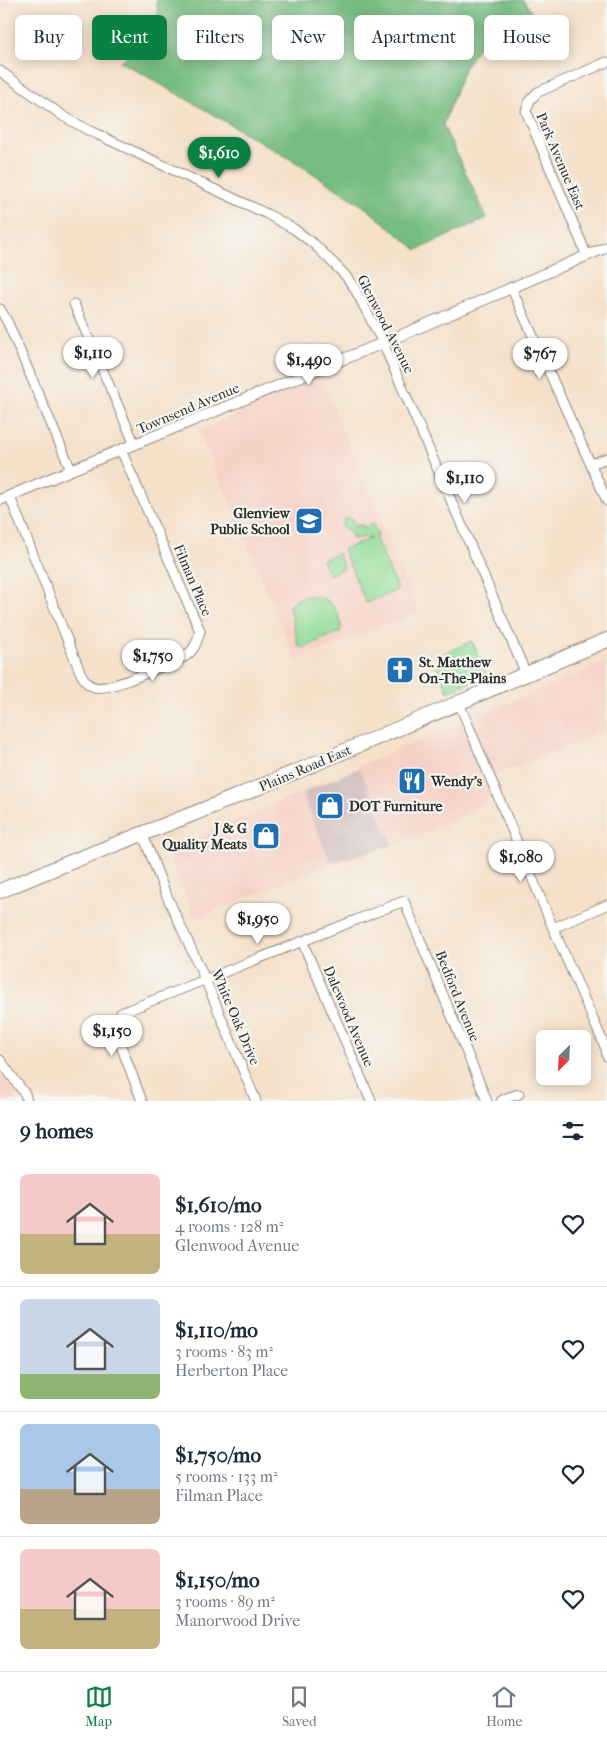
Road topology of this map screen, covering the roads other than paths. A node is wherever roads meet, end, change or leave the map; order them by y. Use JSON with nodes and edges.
{"nodes":[{"id":1,"x":607,"y":62,"type":"edge"},
{"id":2,"x":0,"y":71,"type":"edge"},
{"id":3,"x":607,"y":247,"type":"edge"},
{"id":4,"x":587,"y":256,"type":"junction"},
{"id":5,"x":511,"y":287,"type":"junction"},
{"id":6,"x":74,"y":304,"type":"dead end"},
{"id":7,"x":0,"y":309,"type":"edge"},
{"id":8,"x":383,"y":343,"type":"junction"},
{"id":9,"x":135,"y":444,"type":"junction"},
{"id":10,"x":121,"y":450,"type":"junction"},
{"id":11,"x":607,"y":458,"type":"edge"},
{"id":12,"x":592,"y":464,"type":"junction"},
{"id":13,"x":70,"y":470,"type":"junction"},
{"id":14,"x":5,"y":498,"type":"edge"},
{"id":15,"x":607,"y":501,"type":"edge"},
{"id":16,"x":607,"y":640,"type":"edge"},
{"id":17,"x":526,"y":674,"type":"junction"},
{"id":18,"x":458,"y":703,"type":"junction"},
{"id":19,"x":143,"y":834,"type":"junction"},
{"id":20,"x":0,"y":891,"type":"edge"},
{"id":21,"x":607,"y":905,"type":"edge"},
{"id":22,"x":553,"y":928,"type":"junction"},
{"id":23,"x":302,"y":941,"type":"junction"},
{"id":24,"x":205,"y":979,"type":"junction"},
{"id":25,"x":607,"y":1056,"type":"edge"},
{"id":26,"x":0,"y":1060,"type":"edge"},
{"id":27,"x":518,"y":1094,"type":"dead end"},
{"id":28,"x":27,"y":1101,"type":"edge"},
{"id":29,"x":142,"y":1101,"type":"edge"},
{"id":30,"x":256,"y":1101,"type":"edge"},
{"id":31,"x":371,"y":1101,"type":"edge"},
{"id":32,"x":487,"y":1101,"type":"edge"},
{"id":33,"x":501,"y":1101,"type":"edge"}],
"edges":[{"from":1,"to":4,"type":"street","name":"Park Avenue East"},
{"from":2,"to":8,"type":"street","name":"Glenwood Avenue"},
{"from":3,"to":4,"type":"street","name":"Townsend Avenue"},
{"from":4,"to":5,"type":"street","name":"Townsend Avenue"},
{"from":5,"to":8,"type":"street","name":"Townsend Avenue"},
{"from":5,"to":12,"type":"street"},
{"from":6,"to":9,"type":"street"},
{"from":7,"to":13,"type":"street"},
{"from":8,"to":9,"type":"street","name":"Townsend Avenue"},
{"from":8,"to":17,"type":"street","name":"Glenwood Avenue"},
{"from":9,"to":10,"type":"street","name":"Townsend Avenue"},
{"from":10,"to":13,"type":"street","name":"Townsend Avenue"},
{"from":10,"to":14,"type":"street","name":"Filman Place"},
{"from":11,"to":12,"type":"street"},
{"from":12,"to":15,"type":"street"},
{"from":13,"to":14,"type":"street","name":"Townsend Avenue"},
{"from":16,"to":17,"type":"main road","name":"Plains Road East"},
{"from":17,"to":18,"type":"main road","name":"Plains Road East"},
{"from":18,"to":19,"type":"main road","name":"Plains Road East"},
{"from":18,"to":22,"type":"street"},
{"from":19,"to":20,"type":"main road","name":"Plains Road East"},
{"from":19,"to":24,"type":"street","name":"White Oak Drive"},
{"from":21,"to":22,"type":"street"},
{"from":22,"to":25,"type":"street"},
{"from":23,"to":24,"type":"street"},
{"from":23,"to":31,"type":"street","name":"Dalewood Avenue"},
{"from":23,"to":32,"type":"street","name":"Bedford Avenue"},
{"from":24,"to":29,"type":"street"},
{"from":24,"to":30,"type":"street","name":"White Oak Drive"},
{"from":26,"to":28,"type":"street"},
{"from":27,"to":33,"type":"street"}]}
